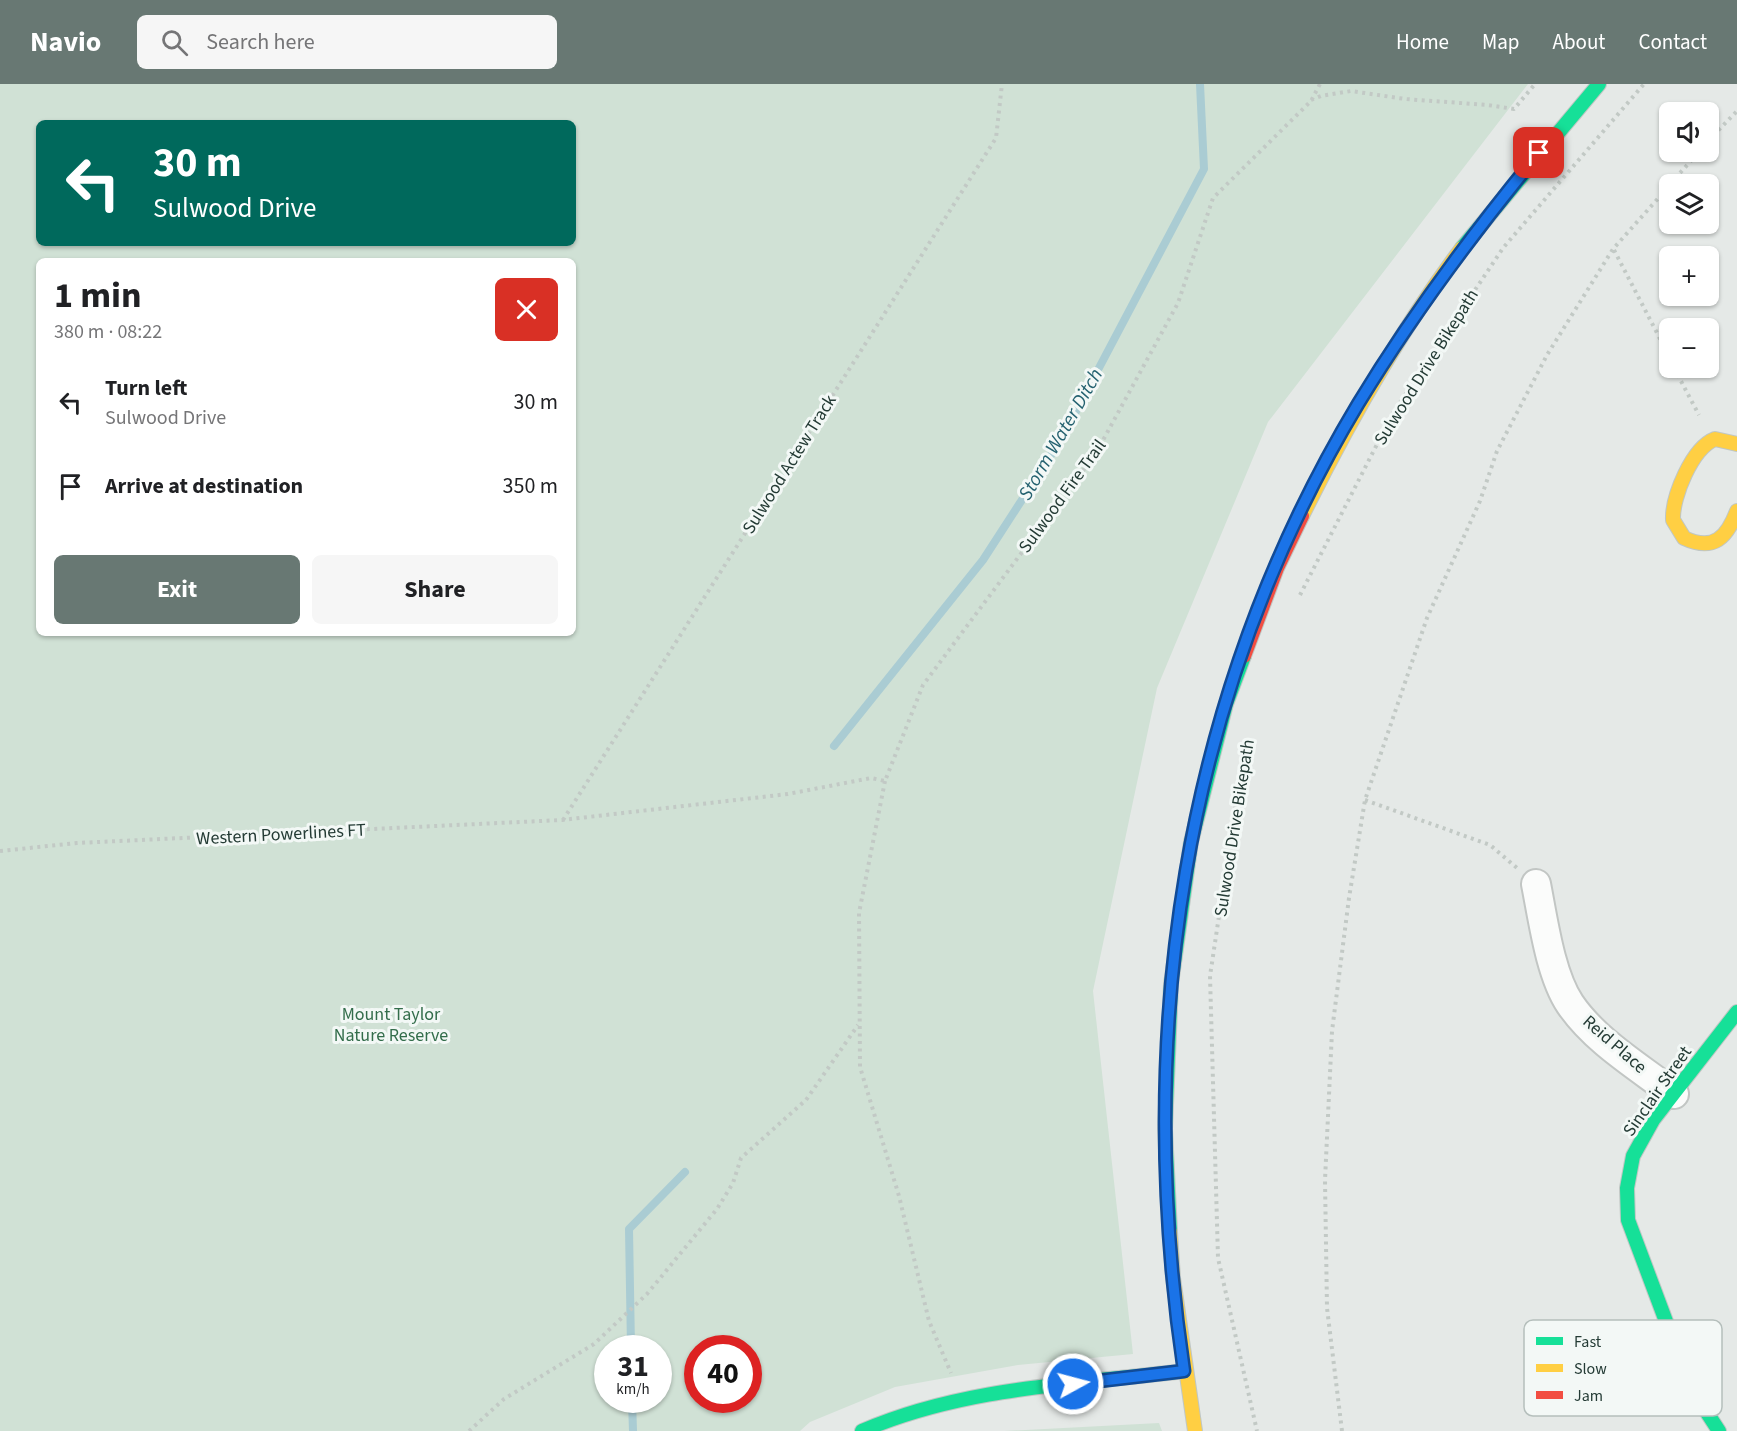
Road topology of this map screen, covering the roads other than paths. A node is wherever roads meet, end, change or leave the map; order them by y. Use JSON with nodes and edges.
{"nodes":[{"id":1,"x":1599,"y":84,"type":"edge"},
{"id":2,"x":1737,"y":444,"type":"edge"},
{"id":3,"x":1737,"y":511,"type":"edge"},
{"id":4,"x":1536,"y":884,"type":"road end"},
{"id":5,"x":1737,"y":1012,"type":"edge"},
{"id":6,"x":1674,"y":1094,"type":"junction"},
{"id":7,"x":1666,"y":1320,"type":"edge"},
{"id":8,"x":1184,"y":1371,"type":"junction"},
{"id":9,"x":1709,"y":1416,"type":"edge"},
{"id":10,"x":862,"y":1431,"type":"edge"},
{"id":11,"x":1195,"y":1431,"type":"edge"},
{"id":12,"x":1719,"y":1431,"type":"edge"}],
"edges":[{"from":1,"to":8,"type":"main road"},
{"from":2,"to":3,"type":"main road"},
{"from":4,"to":6,"type":"street","name":"Reid Place"},
{"from":5,"to":6,"type":"main road","name":"Sinclair Street"},
{"from":6,"to":7,"type":"main road","name":"Sinclair Street"},
{"from":8,"to":10,"type":"main road"},
{"from":8,"to":11,"type":"main road"},
{"from":9,"to":12,"type":"main road","name":"Sinclair Street"}]}
